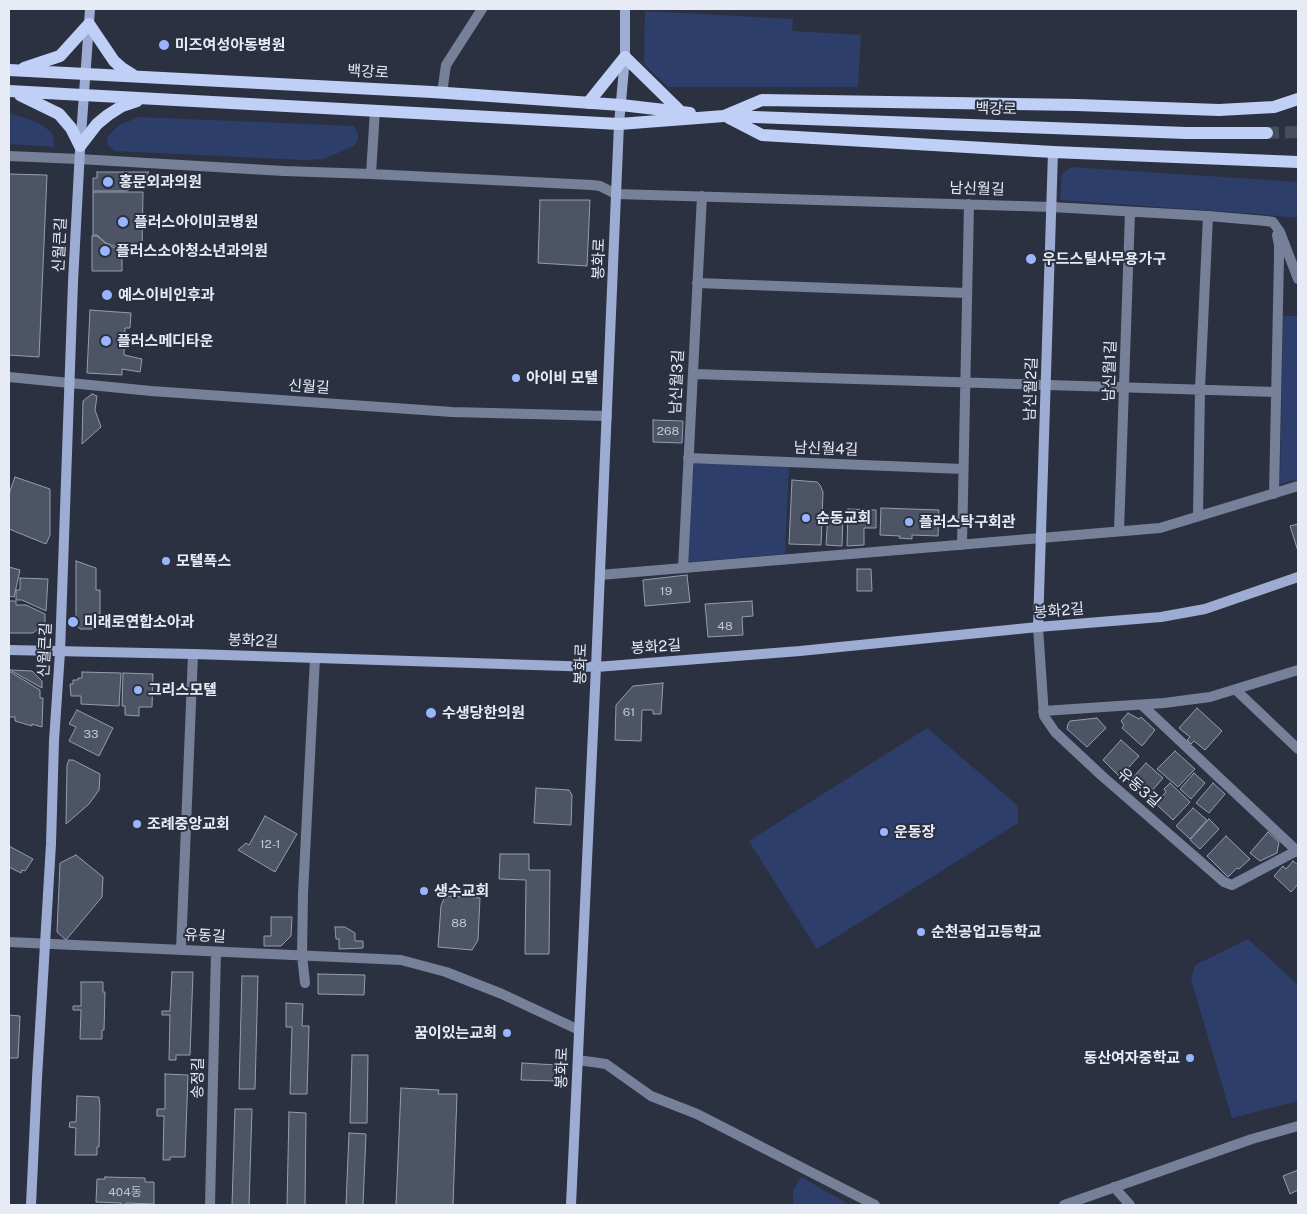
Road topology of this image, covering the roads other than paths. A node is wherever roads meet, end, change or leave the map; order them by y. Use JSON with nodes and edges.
{"nodes":[{"id":1,"x":90,"y":9,"type":"edge"},
{"id":2,"x":482,"y":9,"type":"edge"},
{"id":3,"x":626,"y":9,"type":"edge"},
{"id":4,"x":89,"y":24,"type":"junction"},
{"id":5,"x":624,"y":57,"type":"junction"},
{"id":6,"x":12,"y":70,"type":"edge"},
{"id":7,"x":85,"y":74,"type":"junction"},
{"id":8,"x":141,"y":77,"type":"junction"},
{"id":9,"x":11,"y":91,"type":"edge"},
{"id":10,"x":442,"y":93,"type":"junction"},
{"id":11,"x":84,"y":96,"type":"junction"},
{"id":12,"x":143,"y":98,"type":"junction"},
{"id":13,"x":1298,"y":99,"type":"edge"},
{"id":14,"x":588,"y":103,"type":"junction"},
{"id":15,"x":621,"y":104,"type":"junction"},
{"id":16,"x":1298,"y":105,"type":"edge"},
{"id":17,"x":1274,"y":107,"type":"junction"},
{"id":18,"x":375,"y":110,"type":"junction"},
{"id":19,"x":681,"y":112,"type":"junction"},
{"id":20,"x":724,"y":116,"type":"junction"},
{"id":21,"x":619,"y":124,"type":"junction"},
{"id":22,"x":1267,"y":133,"type":"tunnel mouth"},
{"id":23,"x":1053,"y":152,"type":"junction"},
{"id":24,"x":80,"y":153,"type":"junction"},
{"id":25,"x":9,"y":156,"type":"edge"},
{"id":26,"x":1298,"y":156,"type":"edge"},
{"id":27,"x":1278,"y":161,"type":"junction"},
{"id":28,"x":1298,"y":162,"type":"edge"},
{"id":29,"x":371,"y":174,"type":"junction"},
{"id":30,"x":616,"y":194,"type":"junction"},
{"id":31,"x":702,"y":196,"type":"junction"},
{"id":32,"x":969,"y":204,"type":"junction"},
{"id":33,"x":1052,"y":207,"type":"junction"},
{"id":34,"x":1130,"y":212,"type":"junction"},
{"id":35,"x":1208,"y":216,"type":"junction"},
{"id":36,"x":1273,"y":222,"type":"junction"},
{"id":37,"x":1298,"y":279,"type":"edge"},
{"id":38,"x":697,"y":283,"type":"junction"},
{"id":39,"x":967,"y":293,"type":"junction"},
{"id":40,"x":693,"y":374,"type":"junction"},
{"id":41,"x":9,"y":377,"type":"edge"},
{"id":42,"x":70,"y":383,"type":"junction"},
{"id":43,"x":965,"y":383,"type":"junction"},
{"id":44,"x":1047,"y":384,"type":"junction"},
{"id":45,"x":1124,"y":387,"type":"junction"},
{"id":46,"x":1200,"y":389,"type":"junction"},
{"id":47,"x":1275,"y":392,"type":"junction"},
{"id":48,"x":607,"y":416,"type":"junction"},
{"id":49,"x":688,"y":458,"type":"junction"},
{"id":50,"x":963,"y":469,"type":"junction"},
{"id":51,"x":1298,"y":486,"type":"edge"},
{"id":52,"x":1274,"y":494,"type":"junction"},
{"id":53,"x":1198,"y":516,"type":"junction"},
{"id":54,"x":1119,"y":531,"type":"junction"},
{"id":55,"x":1041,"y":538,"type":"junction"},
{"id":56,"x":962,"y":545,"type":"junction"},
{"id":57,"x":683,"y":568,"type":"junction"},
{"id":58,"x":600,"y":575,"type":"junction"},
{"id":59,"x":1298,"y":577,"type":"edge"},
{"id":60,"x":1038,"y":627,"type":"junction"},
{"id":61,"x":9,"y":650,"type":"edge"},
{"id":62,"x":60,"y":652,"type":"junction"},
{"id":63,"x":193,"y":654,"type":"junction"},
{"id":64,"x":315,"y":658,"type":"junction"},
{"id":65,"x":596,"y":667,"type":"junction"},
{"id":66,"x":1298,"y":670,"type":"edge"},
{"id":67,"x":1236,"y":690,"type":"junction"},
{"id":68,"x":1142,"y":705,"type":"junction"},
{"id":69,"x":1044,"y":711,"type":"junction"},
{"id":70,"x":1298,"y":749,"type":"edge"},
{"id":71,"x":1298,"y":851,"type":"edge"},
{"id":72,"x":9,"y":942,"type":"edge"},
{"id":73,"x":46,"y":944,"type":"junction"},
{"id":74,"x":180,"y":950,"type":"junction"},
{"id":75,"x":216,"y":952,"type":"junction"},
{"id":76,"x":302,"y":955,"type":"junction"},
{"id":77,"x":305,"y":983,"type":"dead end"},
{"id":78,"x":579,"y":1030,"type":"junction"},
{"id":79,"x":578,"y":1060,"type":"junction"},
{"id":80,"x":1298,"y":1126,"type":"edge"},
{"id":81,"x":1114,"y":1187,"type":"junction"},
{"id":82,"x":31,"y":1205,"type":"edge"},
{"id":83,"x":210,"y":1205,"type":"edge"},
{"id":84,"x":571,"y":1205,"type":"edge"},
{"id":85,"x":875,"y":1205,"type":"edge"},
{"id":86,"x":1064,"y":1205,"type":"edge"},
{"id":87,"x":1130,"y":1205,"type":"edge"}],
"edges":[{"from":1,"to":4,"type":"street","name":"신월큰길"},
{"from":2,"to":10,"type":"street"},
{"from":3,"to":5,"type":"street","name":"봉화로"},
{"from":4,"to":6,"type":"main road"},
{"from":4,"to":7,"type":"street","name":"신월큰길"},
{"from":4,"to":8,"type":"main road"},
{"from":5,"to":14,"type":"main road"},
{"from":5,"to":15,"type":"street","name":"봉화로"},
{"from":5,"to":19,"type":"main road"},
{"from":6,"to":7,"type":"main road","name":"백강로"},
{"from":7,"to":8,"type":"main road","name":"백강로"},
{"from":7,"to":11,"type":"street","name":"신월큰길"},
{"from":8,"to":10,"type":"main road","name":"백강로"},
{"from":9,"to":11,"type":"main road","name":"백강로"},
{"from":9,"to":24,"type":"main road"},
{"from":10,"to":14,"type":"main road","name":"백강로"},
{"from":11,"to":12,"type":"main road","name":"백강로"},
{"from":11,"to":24,"type":"street","name":"신월큰길"},
{"from":12,"to":18,"type":"main road","name":"백강로"},
{"from":12,"to":24,"type":"main road"},
{"from":13,"to":17,"type":"main road"},
{"from":14,"to":15,"type":"main road","name":"백강로"},
{"from":15,"to":19,"type":"main road","name":"백강로"},
{"from":15,"to":21,"type":"street","name":"봉화로"},
{"from":16,"to":17,"type":"main road"},
{"from":17,"to":20,"type":"main road"},
{"from":18,"to":21,"type":"main road","name":"백강로"},
{"from":18,"to":29,"type":"street"},
{"from":19,"to":20,"type":"main road","name":"백강로"},
{"from":20,"to":21,"type":"main road","name":"백강로"},
{"from":20,"to":22,"type":"main road","name":"백강로"},
{"from":20,"to":23,"type":"main road"},
{"from":21,"to":30,"type":"street","name":"봉화로"},
{"from":23,"to":27,"type":"main road"},
{"from":23,"to":33,"type":"street","name":"남신월2길"},
{"from":24,"to":25,"type":"street","name":"남신월길"},
{"from":24,"to":29,"type":"street","name":"남신월길"},
{"from":24,"to":42,"type":"street","name":"신월큰길"},
{"from":26,"to":27,"type":"main road"},
{"from":27,"to":28,"type":"main road"},
{"from":29,"to":30,"type":"street","name":"남신월길"},
{"from":30,"to":31,"type":"street","name":"남신월길"},
{"from":30,"to":48,"type":"street","name":"봉화로"},
{"from":31,"to":32,"type":"street","name":"남신월길"},
{"from":31,"to":38,"type":"street","name":"남신월3길"},
{"from":32,"to":33,"type":"street","name":"남신월길"},
{"from":32,"to":39,"type":"street"},
{"from":33,"to":34,"type":"street","name":"남신월길"},
{"from":33,"to":44,"type":"street","name":"남신월2길"},
{"from":34,"to":35,"type":"street","name":"남신월길"},
{"from":34,"to":45,"type":"street","name":"남신월1길"},
{"from":35,"to":36,"type":"street","name":"남신월길"},
{"from":35,"to":46,"type":"street"},
{"from":36,"to":37,"type":"street"},
{"from":36,"to":47,"type":"street"},
{"from":38,"to":39,"type":"street"},
{"from":38,"to":40,"type":"street","name":"남신월3길"},
{"from":39,"to":43,"type":"street"},
{"from":40,"to":43,"type":"street"},
{"from":40,"to":49,"type":"street","name":"남신월3길"},
{"from":41,"to":42,"type":"street","name":"신월길"},
{"from":42,"to":48,"type":"street","name":"신월길"},
{"from":42,"to":62,"type":"street","name":"신월큰길"},
{"from":43,"to":44,"type":"street"},
{"from":43,"to":50,"type":"street"},
{"from":44,"to":45,"type":"street"},
{"from":44,"to":55,"type":"street","name":"남신월2길"},
{"from":45,"to":46,"type":"street"},
{"from":45,"to":54,"type":"street","name":"남신월1길"},
{"from":46,"to":47,"type":"street"},
{"from":46,"to":53,"type":"street"},
{"from":47,"to":52,"type":"street"},
{"from":48,"to":58,"type":"street","name":"봉화로"},
{"from":49,"to":50,"type":"street","name":"남신월4길"},
{"from":49,"to":57,"type":"street","name":"남신월3길"},
{"from":50,"to":56,"type":"street"},
{"from":51,"to":52,"type":"street"},
{"from":52,"to":53,"type":"street"},
{"from":53,"to":54,"type":"street"},
{"from":54,"to":55,"type":"street"},
{"from":55,"to":56,"type":"street"},
{"from":55,"to":60,"type":"street","name":"남신월2길"},
{"from":56,"to":57,"type":"street"},
{"from":57,"to":58,"type":"street"},
{"from":58,"to":65,"type":"street","name":"봉화로"},
{"from":59,"to":60,"type":"street","name":"봉화2길"},
{"from":60,"to":65,"type":"street","name":"봉화2길"},
{"from":60,"to":69,"type":"street","name":"유동3길"},
{"from":61,"to":62,"type":"street","name":"봉화2길"},
{"from":62,"to":63,"type":"street","name":"봉화2길"},
{"from":62,"to":73,"type":"street","name":"신월큰길"},
{"from":63,"to":64,"type":"street","name":"봉화2길"},
{"from":63,"to":74,"type":"street"},
{"from":64,"to":65,"type":"street","name":"봉화2길"},
{"from":64,"to":76,"type":"street"},
{"from":65,"to":78,"type":"street","name":"봉화로"},
{"from":66,"to":67,"type":"street"},
{"from":67,"to":68,"type":"street"},
{"from":67,"to":70,"type":"street"},
{"from":68,"to":69,"type":"street"},
{"from":68,"to":71,"type":"street"},
{"from":69,"to":71,"type":"street","name":"유동3길"},
{"from":72,"to":73,"type":"street","name":"유동길"},
{"from":73,"to":74,"type":"street","name":"유동길"},
{"from":73,"to":82,"type":"street","name":"신월큰길"},
{"from":74,"to":75,"type":"street","name":"유동길"},
{"from":75,"to":76,"type":"street","name":"유동길"},
{"from":75,"to":83,"type":"street","name":"송정길"},
{"from":76,"to":77,"type":"street"},
{"from":76,"to":78,"type":"street","name":"유동길"},
{"from":78,"to":79,"type":"street","name":"봉화로"},
{"from":79,"to":84,"type":"street","name":"봉화로"},
{"from":79,"to":85,"type":"street"},
{"from":80,"to":81,"type":"street"},
{"from":81,"to":86,"type":"street"},
{"from":81,"to":87,"type":"street"}]}
